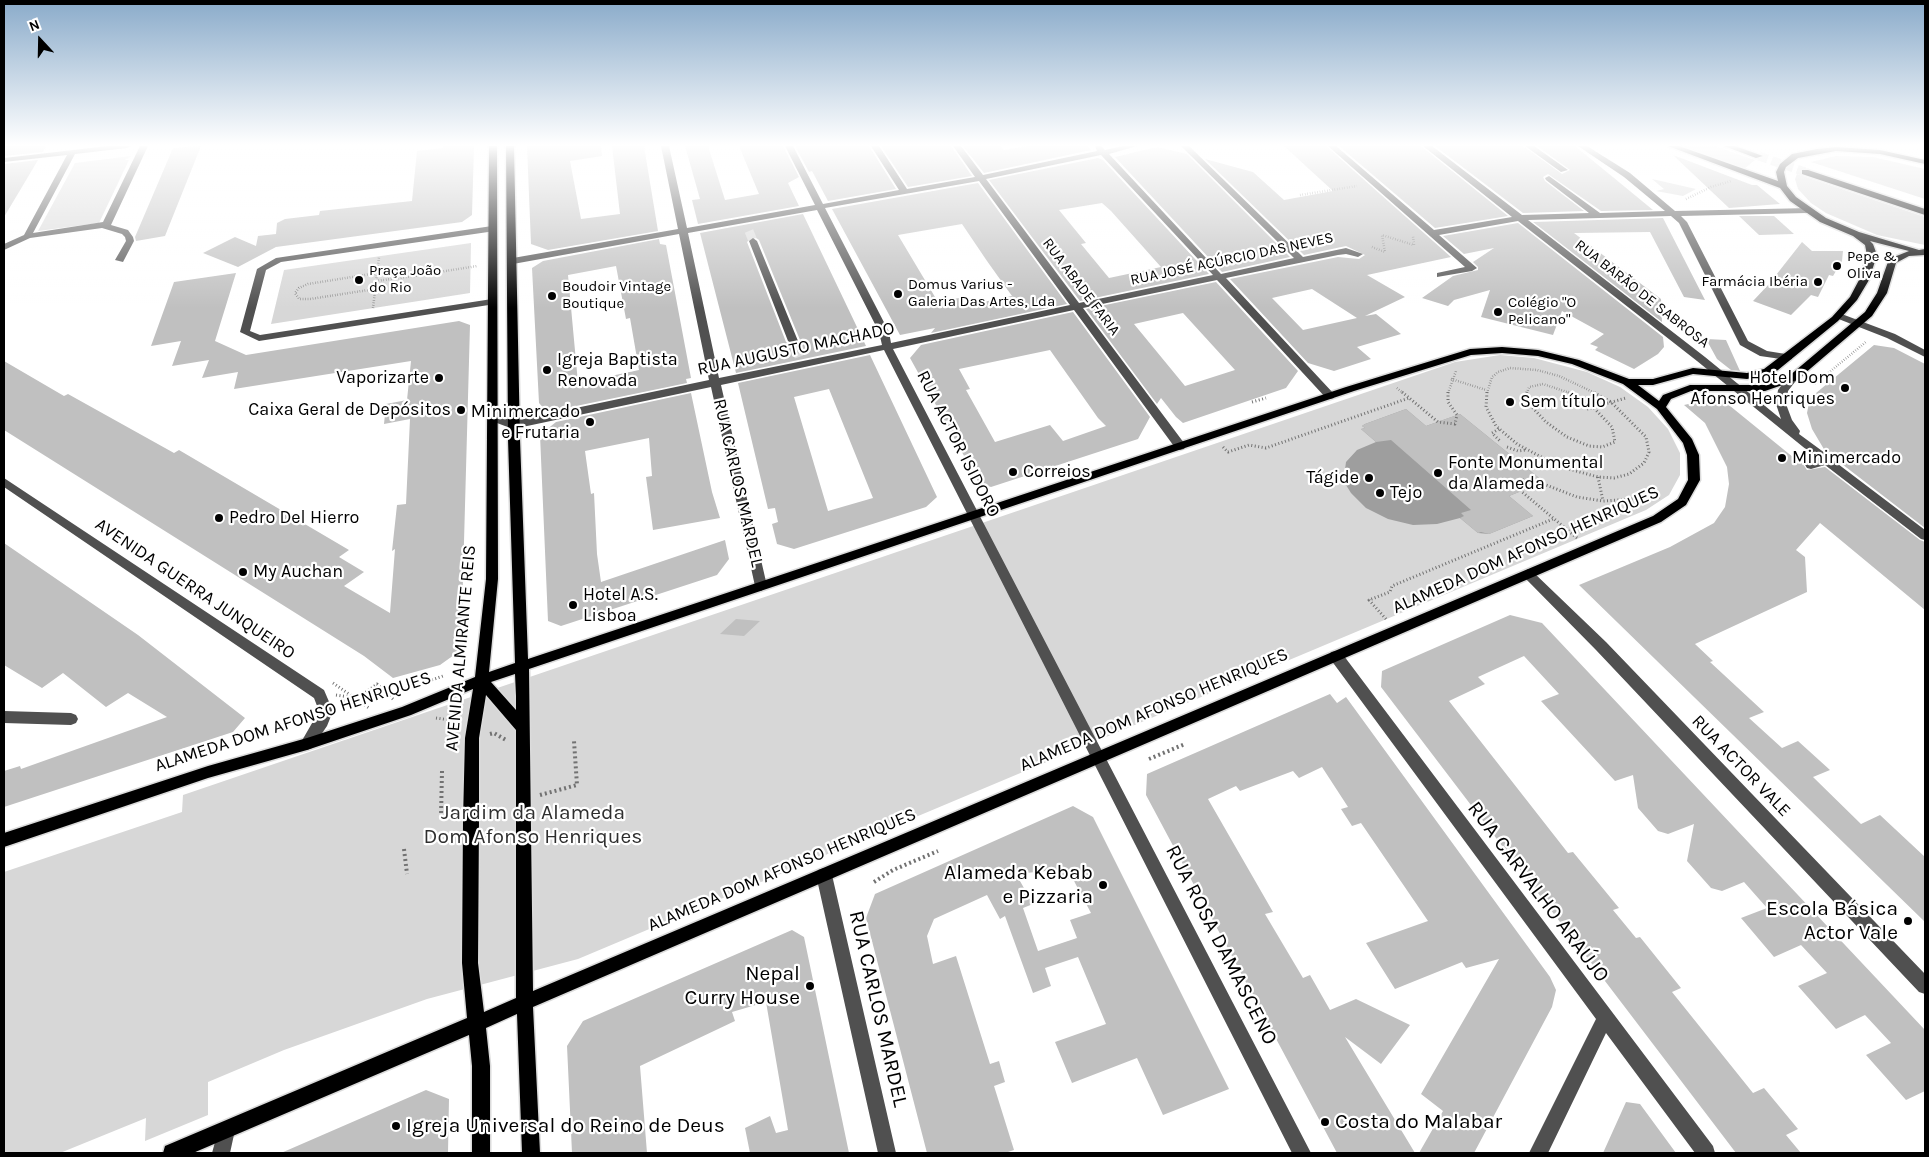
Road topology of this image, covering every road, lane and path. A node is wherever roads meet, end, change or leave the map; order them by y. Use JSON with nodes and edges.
{"nodes":[{"id":1,"x":46,"y":200,"type":"edge"},
{"id":2,"x":118,"y":200,"type":"edge"},
{"id":3,"x":492,"y":200,"type":"edge"},
{"id":4,"x":511,"y":200,"type":"edge"},
{"id":5,"x":677,"y":200,"type":"edge"},
{"id":6,"x":816,"y":200,"type":"edge"},
{"id":7,"x":853,"y":200,"type":"edge"},
{"id":8,"x":997,"y":200,"type":"edge"},
{"id":9,"x":1148,"y":200,"type":"edge"},
{"id":10,"x":1239,"y":200,"type":"edge"},
{"id":11,"x":1394,"y":200,"type":"edge"},
{"id":12,"x":1496,"y":200,"type":"edge"},
{"id":13,"x":1577,"y":200,"type":"edge"},
{"id":14,"x":1659,"y":200,"type":"edge"},
{"id":15,"x":1685,"y":200,"type":"edge"},
{"id":16,"x":1794,"y":200,"type":"edge"},
{"id":17,"x":1893,"y":200,"type":"edge"},
{"id":18,"x":1664,"y":204,"type":"junction"},
{"id":19,"x":819,"y":206,"type":"junction"},
{"id":20,"x":1807,"y":210,"type":"junction"},
{"id":21,"x":1925,"y":212,"type":"edge"},
{"id":22,"x":1675,"y":215,"type":"junction"},
{"id":23,"x":1598,"y":216,"type":"junction"},
{"id":24,"x":1519,"y":218,"type":"junction"},
{"id":25,"x":745,"y":220,"type":"junction"},
{"id":26,"x":104,"y":226,"type":"junction"},
{"id":27,"x":492,"y":230,"type":"junction"},
{"id":28,"x":684,"y":230,"type":"junction"},
{"id":29,"x":749,"y":231,"type":"tunnel mouth"},
{"id":30,"x":1412,"y":231,"type":"joint"},
{"id":31,"x":1430,"y":231,"type":"junction"},
{"id":32,"x":1856,"y":234,"type":"junction"},
{"id":33,"x":28,"y":236,"type":"junction"},
{"id":34,"x":753,"y":241,"type":"tunnel mouth"},
{"id":35,"x":381,"y":245,"type":"junction"},
{"id":36,"x":4,"y":247,"type":"edge"},
{"id":37,"x":1925,"y":252,"type":"edge"},
{"id":38,"x":1358,"y":254,"type":"joint"},
{"id":39,"x":120,"y":260,"type":"dead end"},
{"id":40,"x":1301,"y":260,"type":"junction"},
{"id":41,"x":513,"y":261,"type":"junction"},
{"id":42,"x":492,"y":264,"type":"junction"},
{"id":43,"x":477,"y":266,"type":"dead end"},
{"id":44,"x":377,"y":274,"type":"junction"},
{"id":45,"x":1440,"y":274,"type":"dead end"},
{"id":46,"x":1220,"y":277,"type":"junction"},
{"id":47,"x":376,"y":281,"type":"junction"},
{"id":48,"x":375,"y":289,"type":"junction"},
{"id":49,"x":492,"y":302,"type":"junction"},
{"id":50,"x":1077,"y":307,"type":"junction"},
{"id":51,"x":1839,"y":316,"type":"junction"},
{"id":52,"x":371,"y":320,"type":"junction"},
{"id":53,"x":1859,"y":324,"type":"junction"},
{"id":54,"x":793,"y":341,"type":"tunnel mouth"},
{"id":55,"x":1865,"y":342,"type":"dead end"},
{"id":56,"x":887,"y":346,"type":"junction"},
{"id":57,"x":1486,"y":350,"type":"junction"},
{"id":58,"x":1925,"y":354,"type":"edge"},
{"id":59,"x":1788,"y":356,"type":"junction"},
{"id":60,"x":1717,"y":373,"type":"junction"},
{"id":61,"x":1385,"y":378,"type":"junction"},
{"id":62,"x":1793,"y":378,"type":"junction"},
{"id":63,"x":1451,"y":379,"type":"junction"},
{"id":64,"x":715,"y":382,"type":"junction"},
{"id":65,"x":1627,"y":382,"type":"junction"},
{"id":66,"x":1815,"y":384,"type":"dead end"},
{"id":67,"x":1735,"y":388,"type":"junction"},
{"id":68,"x":1487,"y":390,"type":"junction"},
{"id":69,"x":1643,"y":392,"type":"junction"},
{"id":70,"x":1330,"y":396,"type":"junction"},
{"id":71,"x":1266,"y":398,"type":"dead end"},
{"id":72,"x":1410,"y":398,"type":"junction"},
{"id":73,"x":1252,"y":402,"type":"dead end"},
{"id":74,"x":1611,"y":402,"type":"junction"},
{"id":75,"x":1594,"y":407,"type":"junction"},
{"id":76,"x":1662,"y":407,"type":"junction"},
{"id":77,"x":1587,"y":409,"type":"dead end"},
{"id":78,"x":493,"y":418,"type":"junction"},
{"id":79,"x":514,"y":424,"type":"junction"},
{"id":80,"x":1499,"y":429,"type":"junction"},
{"id":81,"x":1501,"y":442,"type":"dead end"},
{"id":82,"x":1180,"y":446,"type":"junction"},
{"id":83,"x":1508,"y":447,"type":"dead end"},
{"id":84,"x":1813,"y":448,"type":"junction"},
{"id":85,"x":1525,"y":450,"type":"junction"},
{"id":86,"x":1228,"y":452,"type":"dead end"},
{"id":87,"x":1829,"y":460,"type":"junction"},
{"id":88,"x":1811,"y":465,"type":"dead end"},
{"id":89,"x":1598,"y":477,"type":"junction"},
{"id":90,"x":7,"y":489,"type":"edge"},
{"id":91,"x":1690,"y":492,"type":"junction"},
{"id":92,"x":1603,"y":501,"type":"junction"},
{"id":93,"x":974,"y":515,"type":"junction"},
{"id":94,"x":1553,"y":520,"type":"dead end"},
{"id":95,"x":1925,"y":536,"type":"edge"},
{"id":96,"x":1589,"y":548,"type":"junction"},
{"id":97,"x":1528,"y":574,"type":"junction"},
{"id":98,"x":761,"y":586,"type":"junction"},
{"id":99,"x":1397,"y":630,"type":"junction"},
{"id":100,"x":1336,"y":656,"type":"junction"},
{"id":101,"x":523,"y":666,"type":"junction"},
{"id":102,"x":443,"y":676,"type":"dead end"},
{"id":103,"x":482,"y":680,"type":"junction"},
{"id":104,"x":389,"y":695,"type":"junction"},
{"id":105,"x":326,"y":711,"type":"junction"},
{"id":106,"x":406,"y":711,"type":"junction"},
{"id":107,"x":4,"y":717,"type":"edge"},
{"id":108,"x":71,"y":719,"type":"dead end"},
{"id":109,"x":523,"y":728,"type":"junction"},
{"id":110,"x":574,"y":741,"type":"dead end"},
{"id":111,"x":307,"y":744,"type":"junction"},
{"id":112,"x":1185,"y":744,"type":"dead end"},
{"id":113,"x":1099,"y":757,"type":"junction"},
{"id":114,"x":1149,"y":759,"type":"dead end"},
{"id":115,"x":442,"y":771,"type":"dead end"},
{"id":116,"x":524,"y":799,"type":"junction"},
{"id":117,"x":442,"y":805,"type":"dead end"},
{"id":118,"x":4,"y":840,"type":"edge"},
{"id":119,"x":404,"y":849,"type":"dead end"},
{"id":120,"x":938,"y":851,"type":"dead end"},
{"id":121,"x":408,"y":874,"type":"dead end"},
{"id":122,"x":824,"y":874,"type":"junction"},
{"id":123,"x":874,"y":882,"type":"dead end"},
{"id":124,"x":1925,"y":986,"type":"edge"},
{"id":125,"x":524,"y":1003,"type":"junction"},
{"id":126,"x":1605,"y":1018,"type":"junction"},
{"id":127,"x":476,"y":1023,"type":"junction"},
{"id":128,"x":226,"y":1130,"type":"junction"},
{"id":129,"x":172,"y":1153,"type":"edge"},
{"id":130,"x":221,"y":1153,"type":"edge"},
{"id":131,"x":481,"y":1153,"type":"edge"},
{"id":132,"x":532,"y":1153,"type":"edge"},
{"id":133,"x":887,"y":1153,"type":"edge"},
{"id":134,"x":1302,"y":1153,"type":"edge"},
{"id":135,"x":1538,"y":1153,"type":"edge"},
{"id":136,"x":1706,"y":1153,"type":"edge"}],
"edges":[{"from":1,"to":33,"type":"street"},
{"from":2,"to":26,"type":"street"},
{"from":3,"to":27,"type":"main road","name":"AVENIDA ALMIRANTE REIS"},
{"from":4,"to":41,"type":"main road"},
{"from":5,"to":28,"type":"street","name":"RUA CARLOS MARDEL"},
{"from":6,"to":19,"type":"street","name":"RUA ACTOR ISIDORO"},
{"from":7,"to":19,"type":"street"},
{"from":8,"to":50,"type":"street","name":"RUA ABADE FARIA"},
{"from":9,"to":46,"type":"street"},
{"from":10,"to":40,"type":"street"},
{"from":11,"to":31,"type":"street"},
{"from":12,"to":24,"type":"street","name":"RUA BARÃO DE SABROSA"},
{"from":13,"to":23,"type":"street"},
{"from":14,"to":18,"type":"street"},
{"from":15,"to":18,"type":"path"},
{"from":16,"to":20,"type":"main road"},
{"from":17,"to":21,"type":"main road"},
{"from":18,"to":22,"type":"street"},
{"from":19,"to":25,"type":"street"},
{"from":19,"to":56,"type":"street","name":"RUA ACTOR ISIDORO"},
{"from":20,"to":22,"type":"street"},
{"from":20,"to":32,"type":"main road"},
{"from":22,"to":23,"type":"street"},
{"from":22,"to":59,"type":"street"},
{"from":23,"to":24,"type":"street"},
{"from":24,"to":31,"type":"street"},
{"from":24,"to":60,"type":"street","name":"RUA BARÃO DE SABROSA"},
{"from":25,"to":28,"type":"street"},
{"from":25,"to":29,"type":"street"},
{"from":26,"to":33,"type":"street"},
{"from":26,"to":39,"type":"street"},
{"from":27,"to":35,"type":"street"},
{"from":27,"to":42,"type":"main road","name":"AVENIDA ALMIRANTE REIS"},
{"from":28,"to":41,"type":"street"},
{"from":28,"to":64,"type":"street","name":"RUA CARLOS MARDEL"},
{"from":30,"to":31,"type":"street"},
{"from":30,"to":38,"type":"path","name":"RUA JOSÉ ACÚRCIO DAS NEVES"},
{"from":31,"to":45,"type":"street"},
{"from":32,"to":37,"type":"main road"},
{"from":32,"to":51,"type":"main road"},
{"from":33,"to":36,"type":"street"},
{"from":34,"to":54,"type":"street"},
{"from":35,"to":44,"type":"path"},
{"from":35,"to":52,"type":"street"},
{"from":37,"to":53,"type":"main road"},
{"from":38,"to":40,"type":"street","name":"RUA JOSÉ ACÚRCIO DAS NEVES"},
{"from":40,"to":46,"type":"street","name":"RUA JOSÉ ACÚRCIO DAS NEVES"},
{"from":41,"to":42,"type":"main road"},
{"from":41,"to":79,"type":"main road"},
{"from":42,"to":49,"type":"main road","name":"AVENIDA ALMIRANTE REIS"},
{"from":43,"to":47,"type":"path"},
{"from":44,"to":47,"type":"path"},
{"from":44,"to":48,"type":"path"},
{"from":46,"to":50,"type":"street","name":"RUA JOSÉ ACÚRCIO DAS NEVES"},
{"from":46,"to":70,"type":"street"},
{"from":47,"to":48,"type":"path"},
{"from":48,"to":52,"type":"path"},
{"from":49,"to":52,"type":"street"},
{"from":49,"to":78,"type":"main road","name":"AVENIDA ALMIRANTE REIS"},
{"from":50,"to":56,"type":"street","name":"RUA AUGUSTO MACHADO"},
{"from":50,"to":82,"type":"street","name":"RUA ABADE FARIA"},
{"from":51,"to":53,"type":"street"},
{"from":51,"to":59,"type":"main road"},
{"from":53,"to":58,"type":"street"},
{"from":53,"to":62,"type":"main road"},
{"from":55,"to":66,"type":"path"},
{"from":56,"to":64,"type":"street","name":"RUA AUGUSTO MACHADO"},
{"from":56,"to":93,"type":"street","name":"RUA ACTOR ISIDORO"},
{"from":57,"to":61,"type":"main road","name":"ALAMEDA DOM AFONSO HENRIQUES"},
{"from":57,"to":63,"type":"path"},
{"from":57,"to":65,"type":"main road","name":"ALAMEDA DOM AFONSO HENRIQUES"},
{"from":59,"to":60,"type":"main road"},
{"from":60,"to":65,"type":"main road"},
{"from":60,"to":67,"type":"street","name":"RUA BARÃO DE SABROSA"},
{"from":61,"to":70,"type":"main road","name":"ALAMEDA DOM AFONSO HENRIQUES"},
{"from":61,"to":72,"type":"path"},
{"from":62,"to":67,"type":"main road"},
{"from":62,"to":84,"type":"street","name":"RUA BARÃO DE SABROSA"},
{"from":63,"to":68,"type":"path"},
{"from":63,"to":72,"type":"path"},
{"from":64,"to":79,"type":"street","name":"RUA AUGUSTO MACHADO"},
{"from":64,"to":98,"type":"street","name":"RUA CARLOS MARDEL"},
{"from":65,"to":69,"type":"main road","name":"ALAMEDA DOM AFONSO HENRIQUES"},
{"from":67,"to":76,"type":"main road"},
{"from":67,"to":84,"type":"street","name":"RUA BARÃO DE SABROSA"},
{"from":68,"to":74,"type":"path"},
{"from":68,"to":80,"type":"path"},
{"from":69,"to":74,"type":"path"},
{"from":69,"to":76,"type":"main road","name":"ALAMEDA DOM AFONSO HENRIQUES"},
{"from":70,"to":82,"type":"main road","name":"ALAMEDA DOM AFONSO HENRIQUES"},
{"from":71,"to":73,"type":"path"},
{"from":72,"to":86,"type":"path"},
{"from":74,"to":75,"type":"path"},
{"from":74,"to":89,"type":"path"},
{"from":75,"to":75,"type":"path"},
{"from":75,"to":77,"type":"path"},
{"from":76,"to":91,"type":"main road","name":"ALAMEDA DOM AFONSO HENRIQUES"},
{"from":78,"to":79,"type":"street","name":"RUA AUGUSTO MACHADO"},
{"from":78,"to":103,"type":"main road","name":"AVENIDA ALMIRANTE REIS"},
{"from":79,"to":101,"type":"main road"},
{"from":80,"to":81,"type":"path"},
{"from":80,"to":85,"type":"path"},
{"from":82,"to":93,"type":"main road","name":"ALAMEDA DOM AFONSO HENRIQUES"},
{"from":83,"to":85,"type":"path"},
{"from":84,"to":87,"type":"street","name":"RUA BARÃO DE SABROSA"},
{"from":85,"to":89,"type":"path"},
{"from":87,"to":88,"type":"street"},
{"from":87,"to":95,"type":"street","name":"RUA BARÃO DE SABROSA"},
{"from":89,"to":92,"type":"path"},
{"from":90,"to":105,"type":"street","name":"AVENIDA GUERRA JUNQUEIRO"},
{"from":91,"to":92,"type":"path"},
{"from":91,"to":96,"type":"main road","name":"ALAMEDA DOM AFONSO HENRIQUES"},
{"from":92,"to":96,"type":"path"},
{"from":93,"to":98,"type":"main road","name":"ALAMEDA DOM AFONSO HENRIQUES"},
{"from":93,"to":113,"type":"street","name":"RUA ACTOR ISIDORO"},
{"from":94,"to":99,"type":"path"},
{"from":96,"to":97,"type":"main road","name":"ALAMEDA DOM AFONSO HENRIQUES"},
{"from":97,"to":99,"type":"main road","name":"ALAMEDA DOM AFONSO HENRIQUES"},
{"from":97,"to":124,"type":"street","name":"RUA ACTOR VALE"},
{"from":98,"to":101,"type":"main road","name":"ALAMEDA DOM AFONSO HENRIQUES"},
{"from":99,"to":100,"type":"main road","name":"ALAMEDA DOM AFONSO HENRIQUES"},
{"from":100,"to":113,"type":"main road","name":"ALAMEDA DOM AFONSO HENRIQUES"},
{"from":100,"to":126,"type":"street","name":"RUA CARVALHO ARAÚJO"},
{"from":101,"to":103,"type":"main road","name":"ALAMEDA DOM AFONSO HENRIQUES"},
{"from":101,"to":109,"type":"main road"},
{"from":102,"to":104,"type":"path"},
{"from":103,"to":106,"type":"main road","name":"ALAMEDA DOM AFONSO HENRIQUES"},
{"from":103,"to":109,"type":"main road"},
{"from":103,"to":127,"type":"main road","name":"AVENIDA ALMIRANTE REIS"},
{"from":104,"to":105,"type":"path"},
{"from":104,"to":106,"type":"path"},
{"from":105,"to":111,"type":"street"},
{"from":106,"to":111,"type":"main road","name":"ALAMEDA DOM AFONSO HENRIQUES"},
{"from":107,"to":108,"type":"street"},
{"from":109,"to":116,"type":"main road"},
{"from":110,"to":116,"type":"path"},
{"from":111,"to":118,"type":"main road","name":"ALAMEDA DOM AFONSO HENRIQUES"},
{"from":112,"to":114,"type":"path"},
{"from":113,"to":122,"type":"main road","name":"ALAMEDA DOM AFONSO HENRIQUES"},
{"from":113,"to":134,"type":"street","name":"RUA ROSA DAMASCENO"},
{"from":115,"to":117,"type":"path"},
{"from":116,"to":125,"type":"main road"},
{"from":119,"to":121,"type":"path"},
{"from":120,"to":123,"type":"path"},
{"from":122,"to":125,"type":"main road","name":"ALAMEDA DOM AFONSO HENRIQUES"},
{"from":122,"to":133,"type":"street","name":"RUA CARLOS MARDEL"},
{"from":125,"to":127,"type":"main road","name":"ALAMEDA DOM AFONSO HENRIQUES"},
{"from":125,"to":132,"type":"main road"},
{"from":126,"to":135,"type":"street"},
{"from":126,"to":136,"type":"street","name":"RUA CARVALHO ARAÚJO"},
{"from":127,"to":128,"type":"main road","name":"ALAMEDA DOM AFONSO HENRIQUES"},
{"from":127,"to":131,"type":"main road","name":"AVENIDA ALMIRANTE REIS"},
{"from":128,"to":129,"type":"main road","name":"ALAMEDA DOM AFONSO HENRIQUES"},
{"from":128,"to":130,"type":"street"}]}
